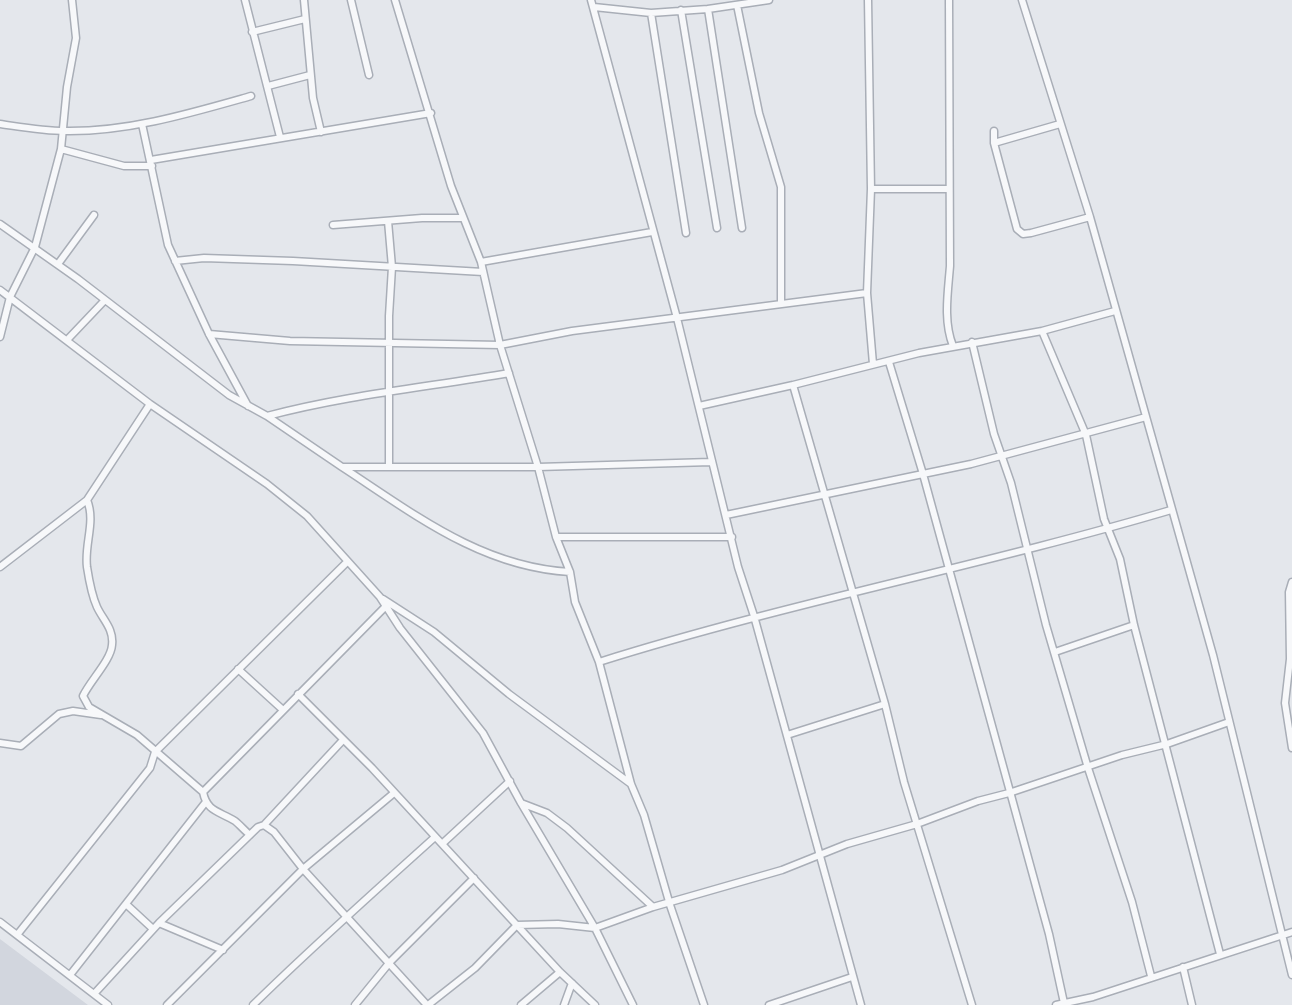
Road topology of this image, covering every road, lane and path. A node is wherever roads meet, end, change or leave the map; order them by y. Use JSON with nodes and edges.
{"nodes":[{"id":1,"x":72,"y":0,"type":"edge"},
{"id":2,"x":245,"y":0,"type":"edge"},
{"id":3,"x":304,"y":0,"type":"edge"},
{"id":4,"x":351,"y":0,"type":"edge"},
{"id":5,"x":395,"y":0,"type":"edge"},
{"id":6,"x":768,"y":0,"type":"edge"},
{"id":7,"x":868,"y":0,"type":"edge"},
{"id":8,"x":950,"y":0,"type":"edge"},
{"id":9,"x":1022,"y":0,"type":"edge"},
{"id":10,"x":592,"y":3,"type":"edge"},
{"id":11,"x":738,"y":5,"type":"junction"},
{"id":12,"x":708,"y":9,"type":"junction"},
{"id":13,"x":681,"y":10,"type":"junction"},
{"id":14,"x":651,"y":13,"type":"junction"},
{"id":15,"x":305,"y":19,"type":"junction"},
{"id":16,"x":252,"y":32,"type":"junction"},
{"id":17,"x":310,"y":75,"type":"junction"},
{"id":18,"x":369,"y":75,"type":"dead end"},
{"id":19,"x":268,"y":86,"type":"junction"},
{"id":20,"x":251,"y":96,"type":"dead end"},
{"id":21,"x":431,"y":113,"type":"junction"},
{"id":22,"x":0,"y":124,"type":"edge"},
{"id":23,"x":142,"y":124,"type":"junction"},
{"id":24,"x":1060,"y":124,"type":"junction"},
{"id":25,"x":994,"y":130,"type":"dead end"},
{"id":26,"x":63,"y":131,"type":"junction"},
{"id":27,"x":321,"y":132,"type":"junction"},
{"id":28,"x":280,"y":137,"type":"junction"},
{"id":29,"x":994,"y":143,"type":"junction"},
{"id":30,"x":61,"y":149,"type":"junction"},
{"id":31,"x":151,"y":163,"type":"junction"},
{"id":32,"x":871,"y":189,"type":"junction"},
{"id":33,"x":948,"y":189,"type":"junction"},
{"id":34,"x":94,"y":215,"type":"dead end"},
{"id":35,"x":1090,"y":217,"type":"junction"},
{"id":36,"x":462,"y":218,"type":"junction"},
{"id":37,"x":388,"y":221,"type":"junction"},
{"id":38,"x":0,"y":224,"type":"edge"},
{"id":39,"x":333,"y":225,"type":"dead end"},
{"id":40,"x":717,"y":228,"type":"dead end"},
{"id":41,"x":742,"y":228,"type":"dead end"},
{"id":42,"x":652,"y":232,"type":"junction"},
{"id":43,"x":686,"y":233,"type":"dead end"},
{"id":44,"x":35,"y":247,"type":"junction"},
{"id":45,"x":175,"y":261,"type":"junction"},
{"id":46,"x":481,"y":262,"type":"junction"},
{"id":47,"x":58,"y":264,"type":"junction"},
{"id":48,"x":392,"y":267,"type":"junction"},
{"id":49,"x":483,"y":272,"type":"junction"},
{"id":50,"x":0,"y":290,"type":"edge"},
{"id":51,"x":867,"y":293,"type":"junction"},
{"id":52,"x":10,"y":297,"type":"junction"},
{"id":53,"x":105,"y":300,"type":"junction"},
{"id":54,"x":781,"y":304,"type":"junction"},
{"id":55,"x":1115,"y":311,"type":"junction"},
{"id":56,"x":676,"y":318,"type":"junction"},
{"id":57,"x":1042,"y":331,"type":"junction"},
{"id":58,"x":209,"y":334,"type":"junction"},
{"id":59,"x":0,"y":337,"type":"edge"},
{"id":60,"x":67,"y":340,"type":"junction"},
{"id":61,"x":972,"y":342,"type":"junction"},
{"id":62,"x":390,"y":343,"type":"junction"},
{"id":63,"x":500,"y":345,"type":"junction"},
{"id":64,"x":953,"y":346,"type":"junction"},
{"id":65,"x":889,"y":362,"type":"junction"},
{"id":66,"x":873,"y":364,"type":"junction"},
{"id":67,"x":509,"y":373,"type":"junction"},
{"id":68,"x":793,"y":385,"type":"junction"},
{"id":69,"x":388,"y":393,"type":"junction"},
{"id":70,"x":150,"y":404,"type":"junction"},
{"id":71,"x":248,"y":406,"type":"junction"},
{"id":72,"x":699,"y":406,"type":"junction"},
{"id":73,"x":267,"y":416,"type":"junction"},
{"id":74,"x":1146,"y":417,"type":"junction"},
{"id":75,"x":1086,"y":435,"type":"junction"},
{"id":76,"x":1003,"y":454,"type":"junction"},
{"id":77,"x":711,"y":462,"type":"junction"},
{"id":78,"x":342,"y":467,"type":"junction"},
{"id":79,"x":389,"y":467,"type":"junction"},
{"id":80,"x":538,"y":467,"type":"junction"},
{"id":81,"x":923,"y":474,"type":"junction"},
{"id":82,"x":826,"y":495,"type":"junction"},
{"id":83,"x":87,"y":500,"type":"junction"},
{"id":84,"x":1171,"y":510,"type":"junction"},
{"id":85,"x":726,"y":515,"type":"junction"},
{"id":86,"x":1108,"y":529,"type":"junction"},
{"id":87,"x":556,"y":537,"type":"junction"},
{"id":88,"x":732,"y":537,"type":"junction"},
{"id":89,"x":1027,"y":548,"type":"junction"},
{"id":90,"x":347,"y":562,"type":"junction"},
{"id":91,"x":0,"y":567,"type":"edge"},
{"id":92,"x":947,"y":568,"type":"junction"},
{"id":93,"x":570,"y":572,"type":"junction"},
{"id":94,"x":1292,"y":582,"type":"edge"},
{"id":95,"x":853,"y":594,"type":"junction"},
{"id":96,"x":380,"y":597,"type":"junction"},
{"id":97,"x":386,"y":606,"type":"junction"},
{"id":98,"x":754,"y":616,"type":"junction"},
{"id":99,"x":1134,"y":625,"type":"junction"},
{"id":100,"x":1055,"y":652,"type":"junction"},
{"id":101,"x":599,"y":662,"type":"junction"},
{"id":102,"x":238,"y":669,"type":"junction"},
{"id":103,"x":298,"y":694,"type":"junction"},
{"id":104,"x":885,"y":704,"type":"junction"},
{"id":105,"x":283,"y":710,"type":"junction"},
{"id":106,"x":105,"y":716,"type":"junction"},
{"id":107,"x":1229,"y":722,"type":"junction"},
{"id":108,"x":787,"y":735,"type":"junction"},
{"id":109,"x":343,"y":740,"type":"junction"},
{"id":110,"x":0,"y":743,"type":"edge"},
{"id":111,"x":1167,"y":744,"type":"junction"},
{"id":112,"x":1292,"y":748,"type":"edge"},
{"id":113,"x":155,"y":752,"type":"junction"},
{"id":114,"x":1088,"y":768,"type":"junction"},
{"id":115,"x":510,"y":781,"type":"junction"},
{"id":116,"x":631,"y":784,"type":"junction"},
{"id":117,"x":203,"y":792,"type":"junction"},
{"id":118,"x":394,"y":793,"type":"junction"},
{"id":119,"x":1009,"y":794,"type":"junction"},
{"id":120,"x":205,"y":803,"type":"junction"},
{"id":121,"x":521,"y":803,"type":"junction"},
{"id":122,"x":917,"y":824,"type":"junction"},
{"id":123,"x":264,"y":825,"type":"junction"},
{"id":124,"x":250,"y":835,"type":"junction"},
{"id":125,"x":435,"y":837,"type":"junction"},
{"id":126,"x":443,"y":843,"type":"junction"},
{"id":127,"x":819,"y":856,"type":"junction"},
{"id":128,"x":303,"y":869,"type":"junction"},
{"id":129,"x":474,"y":878,"type":"junction"},
{"id":130,"x":128,"y":905,"type":"junction"},
{"id":131,"x":670,"y":905,"type":"junction"},
{"id":132,"x":653,"y":907,"type":"junction"},
{"id":133,"x":346,"y":916,"type":"junction"},
{"id":134,"x":0,"y":922,"type":"edge"},
{"id":135,"x":517,"y":925,"type":"junction"},
{"id":136,"x":156,"y":926,"type":"junction"},
{"id":137,"x":595,"y":928,"type":"junction"},
{"id":138,"x":1292,"y":932,"type":"edge"},
{"id":139,"x":17,"y":935,"type":"junction"},
{"id":140,"x":1280,"y":935,"type":"junction"},
{"id":141,"x":223,"y":950,"type":"junction"},
{"id":142,"x":1220,"y":954,"type":"junction"},
{"id":143,"x":390,"y":963,"type":"junction"},
{"id":144,"x":1182,"y":967,"type":"junction"},
{"id":145,"x":560,"y":972,"type":"junction"},
{"id":146,"x":70,"y":975,"type":"junction"},
{"id":147,"x":1292,"y":975,"type":"edge"},
{"id":148,"x":1151,"y":976,"type":"junction"},
{"id":149,"x":852,"y":977,"type":"junction"},
{"id":150,"x":572,"y":983,"type":"junction"},
{"id":151,"x":94,"y":994,"type":"junction"},
{"id":152,"x":1093,"y":996,"type":"junction"},
{"id":153,"x":1064,"y":1003,"type":"junction"},
{"id":154,"x":108,"y":1005,"type":"edge"},
{"id":155,"x":167,"y":1005,"type":"edge"},
{"id":156,"x":254,"y":1005,"type":"edge"},
{"id":157,"x":355,"y":1005,"type":"edge"},
{"id":158,"x":427,"y":1005,"type":"edge"},
{"id":159,"x":521,"y":1005,"type":"edge"},
{"id":160,"x":564,"y":1005,"type":"edge"},
{"id":161,"x":595,"y":1005,"type":"edge"},
{"id":162,"x":633,"y":1005,"type":"edge"},
{"id":163,"x":704,"y":1005,"type":"edge"},
{"id":164,"x":769,"y":1005,"type":"edge"},
{"id":165,"x":861,"y":1005,"type":"edge"},
{"id":166,"x":972,"y":1005,"type":"edge"},
{"id":167,"x":1056,"y":1005,"type":"edge"},
{"id":168,"x":1095,"y":1005,"type":"edge"},
{"id":169,"x":1192,"y":1005,"type":"edge"}],
"edges":[{"from":1,"to":26,"type":"street"},
{"from":2,"to":16,"type":"street"},
{"from":3,"to":15,"type":"street"},
{"from":4,"to":18,"type":"street"},
{"from":5,"to":21,"type":"street"},
{"from":6,"to":11,"type":"street"},
{"from":7,"to":32,"type":"street"},
{"from":8,"to":33,"type":"street"},
{"from":9,"to":24,"type":"street"},
{"from":10,"to":14,"type":"street"},
{"from":10,"to":42,"type":"street"},
{"from":11,"to":12,"type":"street"},
{"from":11,"to":54,"type":"street"},
{"from":12,"to":13,"type":"street"},
{"from":12,"to":41,"type":"street"},
{"from":13,"to":14,"type":"street"},
{"from":13,"to":40,"type":"street"},
{"from":14,"to":43,"type":"street"},
{"from":15,"to":16,"type":"street"},
{"from":15,"to":17,"type":"street"},
{"from":16,"to":19,"type":"street"},
{"from":17,"to":19,"type":"street"},
{"from":17,"to":27,"type":"street"},
{"from":19,"to":28,"type":"street"},
{"from":20,"to":23,"type":"street"},
{"from":21,"to":27,"type":"street"},
{"from":21,"to":36,"type":"street"},
{"from":22,"to":26,"type":"street"},
{"from":23,"to":26,"type":"street"},
{"from":23,"to":31,"type":"street"},
{"from":24,"to":29,"type":"street"},
{"from":24,"to":35,"type":"street"},
{"from":25,"to":29,"type":"street"},
{"from":26,"to":30,"type":"street"},
{"from":27,"to":28,"type":"street"},
{"from":28,"to":31,"type":"street"},
{"from":29,"to":35,"type":"street"},
{"from":30,"to":31,"type":"street"},
{"from":30,"to":44,"type":"street"},
{"from":31,"to":45,"type":"street"},
{"from":32,"to":33,"type":"street"},
{"from":32,"to":51,"type":"street"},
{"from":33,"to":64,"type":"street"},
{"from":34,"to":47,"type":"street"},
{"from":35,"to":55,"type":"street"},
{"from":36,"to":37,"type":"street"},
{"from":36,"to":46,"type":"street"},
{"from":37,"to":39,"type":"street"},
{"from":37,"to":48,"type":"street"},
{"from":38,"to":44,"type":"street"},
{"from":42,"to":46,"type":"street"},
{"from":42,"to":56,"type":"street"},
{"from":44,"to":47,"type":"street"},
{"from":44,"to":52,"type":"street"},
{"from":45,"to":48,"type":"street"},
{"from":45,"to":58,"type":"street"},
{"from":46,"to":49,"type":"street"},
{"from":47,"to":53,"type":"street"},
{"from":48,"to":49,"type":"street"},
{"from":48,"to":62,"type":"street"},
{"from":49,"to":63,"type":"street"},
{"from":50,"to":52,"type":"street"},
{"from":51,"to":54,"type":"street"},
{"from":51,"to":66,"type":"street"},
{"from":52,"to":59,"type":"street"},
{"from":52,"to":60,"type":"street"},
{"from":53,"to":60,"type":"street"},
{"from":53,"to":71,"type":"street"},
{"from":54,"to":56,"type":"street"},
{"from":55,"to":57,"type":"street"},
{"from":55,"to":74,"type":"street"},
{"from":56,"to":63,"type":"street"},
{"from":56,"to":72,"type":"street"},
{"from":57,"to":61,"type":"street"},
{"from":57,"to":75,"type":"street"},
{"from":58,"to":62,"type":"street"},
{"from":58,"to":71,"type":"street"},
{"from":60,"to":70,"type":"street"},
{"from":61,"to":64,"type":"street"},
{"from":61,"to":76,"type":"street"},
{"from":62,"to":63,"type":"street"},
{"from":62,"to":69,"type":"street"},
{"from":63,"to":67,"type":"street"},
{"from":64,"to":65,"type":"street"},
{"from":65,"to":66,"type":"street"},
{"from":65,"to":81,"type":"street"},
{"from":66,"to":68,"type":"street"},
{"from":67,"to":69,"type":"street"},
{"from":67,"to":80,"type":"street"},
{"from":68,"to":72,"type":"street"},
{"from":68,"to":82,"type":"street"},
{"from":69,"to":73,"type":"street"},
{"from":69,"to":79,"type":"street"},
{"from":70,"to":83,"type":"street"},
{"from":70,"to":90,"type":"street"},
{"from":71,"to":73,"type":"street"},
{"from":72,"to":77,"type":"street"},
{"from":73,"to":78,"type":"street"},
{"from":74,"to":75,"type":"street"},
{"from":74,"to":84,"type":"street"},
{"from":75,"to":76,"type":"street"},
{"from":75,"to":86,"type":"street"},
{"from":76,"to":81,"type":"street"},
{"from":76,"to":89,"type":"street"},
{"from":77,"to":80,"type":"street"},
{"from":77,"to":85,"type":"street"},
{"from":78,"to":79,"type":"street"},
{"from":78,"to":93,"type":"street"},
{"from":79,"to":80,"type":"street"},
{"from":80,"to":87,"type":"street"},
{"from":81,"to":82,"type":"street"},
{"from":81,"to":92,"type":"street"},
{"from":82,"to":85,"type":"street"},
{"from":82,"to":95,"type":"street"},
{"from":83,"to":91,"type":"street"},
{"from":83,"to":106,"type":"street"},
{"from":84,"to":86,"type":"street"},
{"from":84,"to":107,"type":"street"},
{"from":85,"to":88,"type":"street"},
{"from":86,"to":89,"type":"street"},
{"from":86,"to":99,"type":"street"},
{"from":87,"to":88,"type":"street"},
{"from":87,"to":93,"type":"street"},
{"from":88,"to":98,"type":"street"},
{"from":89,"to":92,"type":"street"},
{"from":89,"to":100,"type":"street"},
{"from":90,"to":96,"type":"street"},
{"from":90,"to":102,"type":"street"},
{"from":92,"to":95,"type":"street"},
{"from":92,"to":119,"type":"street"},
{"from":93,"to":101,"type":"street"},
{"from":94,"to":112,"type":"street"},
{"from":95,"to":98,"type":"street"},
{"from":95,"to":104,"type":"street"},
{"from":96,"to":97,"type":"street"},
{"from":96,"to":116,"type":"street"},
{"from":97,"to":103,"type":"street"},
{"from":97,"to":115,"type":"street"},
{"from":98,"to":101,"type":"street"},
{"from":98,"to":108,"type":"street"},
{"from":99,"to":100,"type":"street"},
{"from":99,"to":111,"type":"street"},
{"from":100,"to":114,"type":"street"},
{"from":101,"to":116,"type":"street"},
{"from":102,"to":105,"type":"street"},
{"from":102,"to":113,"type":"street"},
{"from":103,"to":105,"type":"street"},
{"from":103,"to":109,"type":"street"},
{"from":104,"to":108,"type":"street"},
{"from":104,"to":122,"type":"street"},
{"from":105,"to":117,"type":"street"},
{"from":106,"to":110,"type":"street"},
{"from":106,"to":113,"type":"street"},
{"from":107,"to":111,"type":"street"},
{"from":107,"to":140,"type":"street"},
{"from":108,"to":127,"type":"street"},
{"from":109,"to":118,"type":"street"},
{"from":109,"to":123,"type":"street"},
{"from":111,"to":114,"type":"street"},
{"from":111,"to":142,"type":"street"},
{"from":113,"to":117,"type":"street"},
{"from":113,"to":139,"type":"street"},
{"from":114,"to":119,"type":"street"},
{"from":114,"to":148,"type":"street"},
{"from":115,"to":121,"type":"street"},
{"from":115,"to":126,"type":"street"},
{"from":116,"to":131,"type":"street"},
{"from":117,"to":120,"type":"street"},
{"from":118,"to":125,"type":"street"},
{"from":118,"to":128,"type":"street"},
{"from":119,"to":122,"type":"street"},
{"from":119,"to":153,"type":"street"},
{"from":120,"to":124,"type":"street"},
{"from":120,"to":130,"type":"street"},
{"from":121,"to":132,"type":"street"},
{"from":121,"to":137,"type":"street"},
{"from":122,"to":127,"type":"street"},
{"from":122,"to":166,"type":"street"},
{"from":123,"to":124,"type":"street"},
{"from":123,"to":128,"type":"street"},
{"from":124,"to":136,"type":"street"},
{"from":125,"to":126,"type":"street"},
{"from":125,"to":133,"type":"street"},
{"from":126,"to":129,"type":"street"},
{"from":127,"to":131,"type":"street"},
{"from":127,"to":149,"type":"street"},
{"from":128,"to":133,"type":"street"},
{"from":128,"to":141,"type":"street"},
{"from":129,"to":135,"type":"street"},
{"from":129,"to":143,"type":"street"},
{"from":130,"to":136,"type":"street"},
{"from":130,"to":146,"type":"street"},
{"from":131,"to":132,"type":"street"},
{"from":131,"to":163,"type":"street"},
{"from":132,"to":137,"type":"street"},
{"from":133,"to":143,"type":"street"},
{"from":133,"to":156,"type":"street"},
{"from":134,"to":139,"type":"street"},
{"from":135,"to":137,"type":"street"},
{"from":135,"to":145,"type":"street"},
{"from":135,"to":158,"type":"street"},
{"from":136,"to":141,"type":"street"},
{"from":136,"to":151,"type":"street"},
{"from":137,"to":162,"type":"street"},
{"from":138,"to":140,"type":"street"},
{"from":139,"to":146,"type":"street"},
{"from":140,"to":142,"type":"street"},
{"from":140,"to":147,"type":"street"},
{"from":141,"to":155,"type":"street"},
{"from":142,"to":144,"type":"street"},
{"from":143,"to":157,"type":"street"},
{"from":143,"to":158,"type":"street"},
{"from":144,"to":148,"type":"street"},
{"from":144,"to":169,"type":"street"},
{"from":145,"to":150,"type":"street"},
{"from":145,"to":159,"type":"street"},
{"from":146,"to":151,"type":"street"},
{"from":148,"to":152,"type":"street"},
{"from":149,"to":164,"type":"street"},
{"from":149,"to":165,"type":"street"},
{"from":150,"to":160,"type":"street"},
{"from":150,"to":161,"type":"street"},
{"from":151,"to":154,"type":"street"},
{"from":152,"to":153,"type":"street"},
{"from":152,"to":168,"type":"street"},
{"from":153,"to":167,"type":"street"}]}
